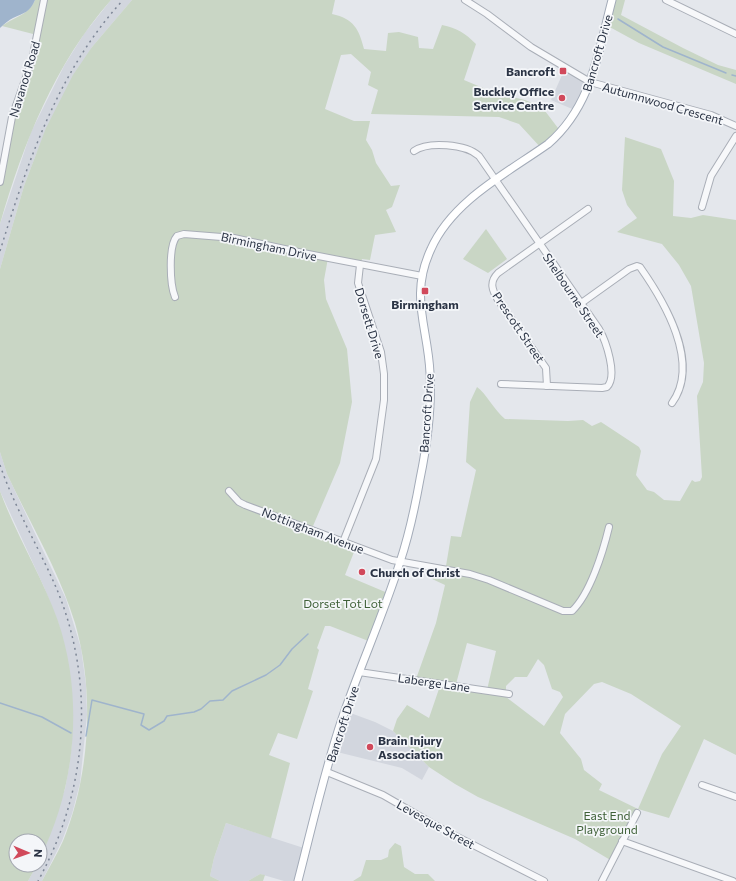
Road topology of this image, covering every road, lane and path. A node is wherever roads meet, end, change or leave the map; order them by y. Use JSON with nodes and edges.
{"nodes":[{"id":1,"x":44,"y":0,"type":"edge"},
{"id":2,"x":465,"y":0,"type":"edge"},
{"id":3,"x":612,"y":0,"type":"edge"},
{"id":4,"x":666,"y":0,"type":"edge"},
{"id":5,"x":736,"y":34,"type":"edge"},
{"id":6,"x":590,"y":82,"type":"junction"},
{"id":7,"x":736,"y":126,"type":"edge"},
{"id":8,"x":736,"y":136,"type":"edge"},
{"id":9,"x":414,"y":151,"type":"dead end"},
{"id":10,"x":496,"y":181,"type":"junction"},
{"id":11,"x":0,"y":182,"type":"edge"},
{"id":12,"x":702,"y":207,"type":"dead end"},
{"id":13,"x":588,"y":209,"type":"dead end"},
{"id":14,"x":539,"y":244,"type":"junction"},
{"id":15,"x":360,"y":265,"type":"junction"},
{"id":16,"x":422,"y":276,"type":"junction"},
{"id":17,"x":175,"y":297,"type":"dead end"},
{"id":18,"x":580,"y":304,"type":"junction"},
{"id":19,"x":501,"y":384,"type":"dead end"},
{"id":20,"x":546,"y":386,"type":"junction"},
{"id":21,"x":672,"y":403,"type":"dead end"},
{"id":22,"x":229,"y":491,"type":"dead end"},
{"id":23,"x":609,"y":527,"type":"dead end"},
{"id":24,"x":343,"y":542,"type":"junction"},
{"id":25,"x":400,"y":563,"type":"junction"},
{"id":26,"x":359,"y":672,"type":"junction"},
{"id":27,"x":508,"y":694,"type":"dead end"},
{"id":28,"x":327,"y":772,"type":"junction"},
{"id":29,"x":702,"y":785,"type":"dead end"},
{"id":30,"x":736,"y":797,"type":"edge"},
{"id":31,"x":637,"y":813,"type":"dead end"},
{"id":32,"x":622,"y":841,"type":"junction"},
{"id":33,"x":298,"y":881,"type":"edge"},
{"id":34,"x":544,"y":881,"type":"edge"},
{"id":35,"x":602,"y":881,"type":"edge"},
{"id":36,"x":733,"y":881,"type":"edge"}],
"edges":[{"from":1,"to":11,"type":"street","name":"Navanod Road"},
{"from":2,"to":6,"type":"street","name":"Autumnwood Crescent"},
{"from":3,"to":6,"type":"main road","name":"Bancroft Drive"},
{"from":4,"to":5,"type":"street"},
{"from":6,"to":7,"type":"street","name":"Autumnwood Crescent"},
{"from":6,"to":10,"type":"main road","name":"Bancroft Drive"},
{"from":8,"to":12,"type":"street"},
{"from":9,"to":10,"type":"street","name":"Shelbourne Street"},
{"from":10,"to":14,"type":"street","name":"Shelbourne Street"},
{"from":10,"to":16,"type":"main road","name":"Bancroft Drive"},
{"from":13,"to":14,"type":"street"},
{"from":14,"to":18,"type":"street","name":"Shelbourne Street"},
{"from":14,"to":20,"type":"street","name":"Prescott Street"},
{"from":15,"to":16,"type":"street","name":"Birmingham Drive"},
{"from":15,"to":17,"type":"street","name":"Birmingham Drive"},
{"from":15,"to":24,"type":"street","name":"Dorsett Drive"},
{"from":16,"to":25,"type":"main road","name":"Bancroft Drive"},
{"from":18,"to":20,"type":"street","name":"Shelbourne Street"},
{"from":18,"to":21,"type":"street"},
{"from":19,"to":20,"type":"street","name":"Shelbourne Street"},
{"from":22,"to":24,"type":"street","name":"Nottingham Avenue"},
{"from":23,"to":25,"type":"street","name":"Nottingham Avenue"},
{"from":24,"to":25,"type":"street","name":"Nottingham Avenue"},
{"from":25,"to":26,"type":"main road","name":"Bancroft Drive"},
{"from":26,"to":27,"type":"street","name":"Laberge Lane"},
{"from":26,"to":28,"type":"main road","name":"Bancroft Drive"},
{"from":28,"to":33,"type":"main road","name":"Bancroft Drive"},
{"from":28,"to":34,"type":"street","name":"Levesque Street"},
{"from":29,"to":30,"type":"street"},
{"from":31,"to":32,"type":"street"},
{"from":32,"to":35,"type":"street"},
{"from":32,"to":36,"type":"street"}]}
